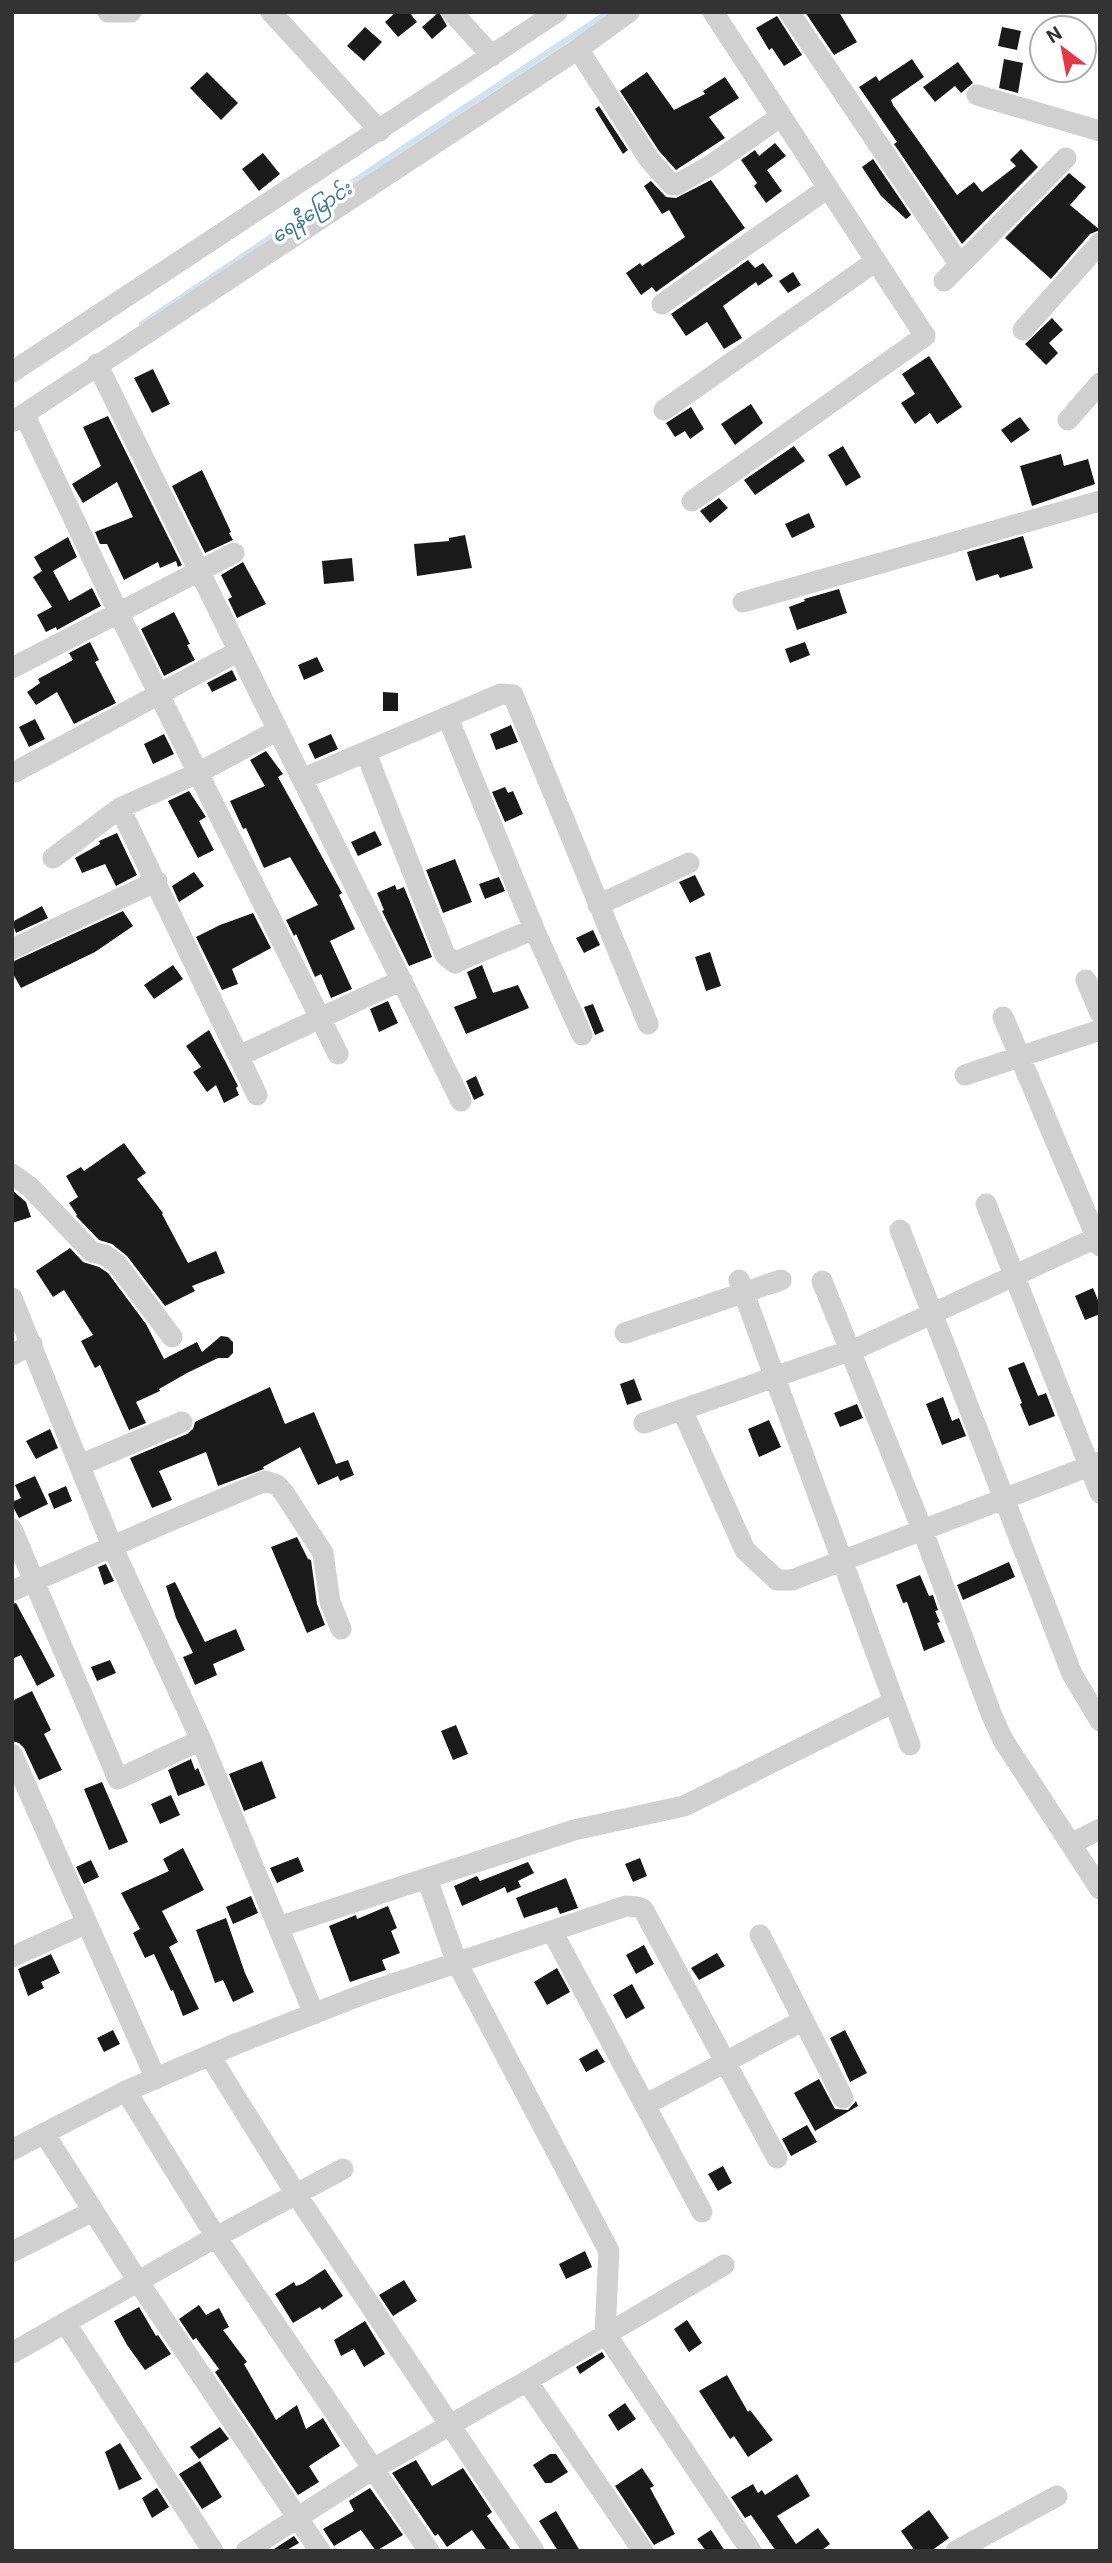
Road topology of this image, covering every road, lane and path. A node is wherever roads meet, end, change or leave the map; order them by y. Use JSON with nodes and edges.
{"nodes":[{"id":1,"x":108,"y":12,"type":"edge"},
{"id":2,"x":131,"y":12,"type":"edge"},
{"id":3,"x":271,"y":12,"type":"edge"},
{"id":4,"x":452,"y":12,"type":"edge"},
{"id":5,"x":556,"y":12,"type":"edge"},
{"id":6,"x":629,"y":12,"type":"edge"},
{"id":7,"x":713,"y":12,"type":"edge"},
{"id":8,"x":789,"y":12,"type":"edge"},
{"id":9,"x":579,"y":49,"type":"junction"},
{"id":10,"x":492,"y":56,"type":"junction"},
{"id":11,"x":977,"y":95,"type":"dead end"},
{"id":12,"x":780,"y":117,"type":"junction"},
{"id":13,"x":380,"y":131,"type":"junction"},
{"id":14,"x":1100,"y":131,"type":"edge"},
{"id":15,"x":1066,"y":158,"type":"dead end"},
{"id":16,"x":828,"y":188,"type":"junction"},
{"id":17,"x":1098,"y":248,"type":"edge"},
{"id":18,"x":876,"y":261,"type":"junction"},
{"id":19,"x":960,"y":265,"type":"junction"},
{"id":20,"x":944,"y":281,"type":"dead end"},
{"id":21,"x":662,"y":304,"type":"dead end"},
{"id":22,"x":1023,"y":330,"type":"dead end"},
{"id":23,"x":97,"y":364,"type":"junction"},
{"id":24,"x":12,"y":372,"type":"edge"},
{"id":25,"x":1100,"y":383,"type":"edge"},
{"id":26,"x":664,"y":410,"type":"dead end"},
{"id":27,"x":18,"y":418,"type":"edge"},
{"id":28,"x":1068,"y":420,"type":"dead end"},
{"id":29,"x":692,"y":500,"type":"dead end"},
{"id":30,"x":1100,"y":501,"type":"edge"},
{"id":31,"x":234,"y":553,"type":"dead end"},
{"id":32,"x":200,"y":571,"type":"junction"},
{"id":33,"x":743,"y":602,"type":"dead end"},
{"id":34,"x":119,"y":614,"type":"junction"},
{"id":35,"x":239,"y":651,"type":"junction"},
{"id":36,"x":12,"y":668,"type":"edge"},
{"id":37,"x":159,"y":693,"type":"junction"},
{"id":38,"x":448,"y":718,"type":"junction"},
{"id":39,"x":278,"y":730,"type":"junction"},
{"id":40,"x":366,"y":753,"type":"junction"},
{"id":41,"x":15,"y":772,"type":"dead end"},
{"id":42,"x":198,"y":774,"type":"junction"},
{"id":43,"x":302,"y":779,"type":"junction"},
{"id":44,"x":120,"y":808,"type":"junction"},
{"id":45,"x":53,"y":858,"type":"dead end"},
{"id":46,"x":689,"y":863,"type":"dead end"},
{"id":47,"x":157,"y":881,"type":"junction"},
{"id":48,"x":598,"y":905,"type":"junction"},
{"id":49,"x":534,"y":929,"type":"junction"},
{"id":50,"x":12,"y":949,"type":"edge"},
{"id":51,"x":402,"y":980,"type":"junction"},
{"id":52,"x":1086,"y":980,"type":"dead end"},
{"id":53,"x":1100,"y":1013,"type":"edge"},
{"id":54,"x":319,"y":1017,"type":"junction"},
{"id":55,"x":1003,"y":1017,"type":"dead end"},
{"id":56,"x":648,"y":1024,"type":"dead end"},
{"id":57,"x":1100,"y":1030,"type":"edge"},
{"id":58,"x":582,"y":1035,"type":"dead end"},
{"id":59,"x":338,"y":1054,"type":"dead end"},
{"id":60,"x":239,"y":1056,"type":"junction"},
{"id":61,"x":1020,"y":1057,"type":"junction"},
{"id":62,"x":965,"y":1075,"type":"dead end"},
{"id":63,"x":257,"y":1095,"type":"dead end"},
{"id":64,"x":461,"y":1101,"type":"dead end"},
{"id":65,"x":12,"y":1174,"type":"edge"},
{"id":66,"x":986,"y":1204,"type":"dead end"},
{"id":67,"x":900,"y":1230,"type":"dead end"},
{"id":68,"x":1099,"y":1240,"type":"edge"},
{"id":69,"x":1015,"y":1275,"type":"junction"},
{"id":70,"x":780,"y":1280,"type":"dead end"},
{"id":71,"x":822,"y":1281,"type":"dead end"},
{"id":72,"x":741,"y":1287,"type":"junction"},
{"id":73,"x":12,"y":1298,"type":"edge"},
{"id":74,"x":933,"y":1313,"type":"junction"},
{"id":75,"x":625,"y":1333,"type":"dead end"},
{"id":76,"x":172,"y":1337,"type":"dead end"},
{"id":77,"x":32,"y":1344,"type":"junction"},
{"id":78,"x":851,"y":1350,"type":"junction"},
{"id":79,"x":12,"y":1355,"type":"edge"},
{"id":80,"x":774,"y":1377,"type":"junction"},
{"id":81,"x":682,"y":1409,"type":"junction"},
{"id":82,"x":182,"y":1422,"type":"dead end"},
{"id":83,"x":644,"y":1423,"type":"dead end"},
{"id":84,"x":1095,"y":1464,"type":"edge"},
{"id":85,"x":80,"y":1465,"type":"junction"},
{"id":86,"x":1100,"y":1493,"type":"edge"},
{"id":87,"x":1005,"y":1498,"type":"junction"},
{"id":88,"x":12,"y":1528,"type":"edge"},
{"id":89,"x":922,"y":1529,"type":"junction"},
{"id":90,"x":112,"y":1546,"type":"junction"},
{"id":91,"x":842,"y":1560,"type":"junction"},
{"id":92,"x":34,"y":1581,"type":"junction"},
{"id":93,"x":12,"y":1591,"type":"edge"},
{"id":94,"x":341,"y":1629,"type":"dead end"},
{"id":95,"x":894,"y":1702,"type":"junction"},
{"id":96,"x":1100,"y":1721,"type":"edge"},
{"id":97,"x":201,"y":1740,"type":"junction"},
{"id":98,"x":910,"y":1745,"type":"dead end"},
{"id":99,"x":12,"y":1755,"type":"edge"},
{"id":100,"x":1100,"y":1829,"type":"edge"},
{"id":101,"x":1070,"y":1844,"type":"junction"},
{"id":102,"x":426,"y":1878,"type":"junction"},
{"id":103,"x":1100,"y":1889,"type":"edge"},
{"id":104,"x":87,"y":1923,"type":"junction"},
{"id":105,"x":278,"y":1927,"type":"junction"},
{"id":106,"x":552,"y":1931,"type":"junction"},
{"id":107,"x":760,"y":1935,"type":"dead end"},
{"id":108,"x":12,"y":1956,"type":"edge"},
{"id":109,"x":457,"y":1963,"type":"junction"},
{"id":110,"x":314,"y":2014,"type":"junction"},
{"id":111,"x":802,"y":2021,"type":"junction"},
{"id":112,"x":210,"y":2056,"type":"junction"},
{"id":113,"x":725,"y":2062,"type":"junction"},
{"id":114,"x":156,"y":2079,"type":"junction"},
{"id":115,"x":126,"y":2091,"type":"junction"},
{"id":116,"x":843,"y":2098,"type":"dead end"},
{"id":117,"x":645,"y":2105,"type":"junction"},
{"id":118,"x":44,"y":2133,"type":"junction"},
{"id":119,"x":13,"y":2147,"type":"edge"},
{"id":120,"x":777,"y":2158,"type":"dead end"},
{"id":121,"x":343,"y":2169,"type":"dead end"},
{"id":122,"x":296,"y":2194,"type":"junction"},
{"id":123,"x":93,"y":2211,"type":"junction"},
{"id":124,"x":702,"y":2212,"type":"dead end"},
{"id":125,"x":216,"y":2236,"type":"junction"},
{"id":126,"x":12,"y":2252,"type":"edge"},
{"id":127,"x":724,"y":2264,"type":"dead end"},
{"id":128,"x":139,"y":2283,"type":"junction"},
{"id":129,"x":66,"y":2324,"type":"junction"},
{"id":130,"x":605,"y":2333,"type":"junction"},
{"id":131,"x":12,"y":2353,"type":"edge"},
{"id":132,"x":527,"y":2381,"type":"junction"},
{"id":133,"x":449,"y":2424,"type":"junction"},
{"id":134,"x":373,"y":2469,"type":"junction"},
{"id":135,"x":1057,"y":2496,"type":"dead end"},
{"id":136,"x":297,"y":2518,"type":"junction"},
{"id":137,"x":213,"y":2551,"type":"edge"},
{"id":138,"x":246,"y":2551,"type":"edge"},
{"id":139,"x":320,"y":2551,"type":"edge"},
{"id":140,"x":429,"y":2551,"type":"edge"},
{"id":141,"x":534,"y":2551,"type":"edge"},
{"id":142,"x":643,"y":2551,"type":"edge"},
{"id":143,"x":751,"y":2551,"type":"edge"},
{"id":144,"x":956,"y":2551,"type":"edge"}],
"edges":[{"from":1,"to":2,"type":"street"},
{"from":3,"to":13,"type":"street"},
{"from":4,"to":10,"type":"street"},
{"from":5,"to":10,"type":"street"},
{"from":6,"to":9,"type":"street"},
{"from":7,"to":12,"type":"street"},
{"from":8,"to":19,"type":"street"},
{"from":9,"to":12,"type":"street"},
{"from":9,"to":23,"type":"street"},
{"from":10,"to":13,"type":"street"},
{"from":11,"to":14,"type":"street"},
{"from":12,"to":16,"type":"street"},
{"from":13,"to":24,"type":"street"},
{"from":15,"to":19,"type":"street"},
{"from":16,"to":18,"type":"street"},
{"from":16,"to":21,"type":"street"},
{"from":17,"to":22,"type":"street"},
{"from":18,"to":26,"type":"street"},
{"from":18,"to":29,"type":"street"},
{"from":19,"to":20,"type":"street"},
{"from":23,"to":27,"type":"street"},
{"from":23,"to":32,"type":"street"},
{"from":25,"to":28,"type":"street"},
{"from":27,"to":34,"type":"street"},
{"from":30,"to":33,"type":"street"},
{"from":31,"to":32,"type":"street"},
{"from":32,"to":34,"type":"street"},
{"from":32,"to":35,"type":"street"},
{"from":34,"to":36,"type":"street"},
{"from":34,"to":37,"type":"street"},
{"from":35,"to":37,"type":"street"},
{"from":35,"to":39,"type":"street"},
{"from":37,"to":41,"type":"street"},
{"from":37,"to":42,"type":"street"},
{"from":38,"to":40,"type":"street"},
{"from":38,"to":48,"type":"street"},
{"from":38,"to":49,"type":"street"},
{"from":39,"to":42,"type":"street"},
{"from":39,"to":43,"type":"street"},
{"from":40,"to":43,"type":"street"},
{"from":40,"to":49,"type":"street"},
{"from":42,"to":44,"type":"street"},
{"from":42,"to":54,"type":"street"},
{"from":43,"to":51,"type":"street"},
{"from":44,"to":45,"type":"street"},
{"from":44,"to":47,"type":"street"},
{"from":46,"to":48,"type":"street"},
{"from":47,"to":50,"type":"street"},
{"from":47,"to":60,"type":"street"},
{"from":48,"to":56,"type":"street"},
{"from":49,"to":58,"type":"street"},
{"from":51,"to":54,"type":"street"},
{"from":51,"to":64,"type":"street"},
{"from":52,"to":53,"type":"street"},
{"from":54,"to":59,"type":"street"},
{"from":54,"to":60,"type":"street"},
{"from":55,"to":61,"type":"street"},
{"from":57,"to":61,"type":"street"},
{"from":60,"to":63,"type":"street"},
{"from":61,"to":62,"type":"street"},
{"from":61,"to":68,"type":"street"},
{"from":65,"to":76,"type":"street"},
{"from":66,"to":69,"type":"street"},
{"from":67,"to":74,"type":"street"},
{"from":68,"to":69,"type":"street"},
{"from":69,"to":74,"type":"street"},
{"from":69,"to":84,"type":"street"},
{"from":70,"to":72,"type":"street"},
{"from":71,"to":78,"type":"street"},
{"from":72,"to":75,"type":"street"},
{"from":72,"to":80,"type":"street"},
{"from":73,"to":77,"type":"street"},
{"from":74,"to":78,"type":"street"},
{"from":74,"to":87,"type":"street"},
{"from":77,"to":79,"type":"street"},
{"from":77,"to":85,"type":"street"},
{"from":78,"to":80,"type":"street"},
{"from":78,"to":89,"type":"street"},
{"from":80,"to":81,"type":"street"},
{"from":80,"to":91,"type":"street"},
{"from":81,"to":83,"type":"street"},
{"from":81,"to":91,"type":"street"},
{"from":82,"to":85,"type":"street"},
{"from":84,"to":86,"type":"street"},
{"from":84,"to":87,"type":"street"},
{"from":85,"to":90,"type":"street"},
{"from":87,"to":89,"type":"street"},
{"from":87,"to":96,"type":"street"},
{"from":88,"to":92,"type":"street"},
{"from":89,"to":91,"type":"street"},
{"from":89,"to":101,"type":"street"},
{"from":90,"to":92,"type":"street"},
{"from":90,"to":94,"type":"street"},
{"from":90,"to":97,"type":"street"},
{"from":91,"to":95,"type":"street"},
{"from":92,"to":93,"type":"street"},
{"from":92,"to":97,"type":"street"},
{"from":95,"to":98,"type":"street"},
{"from":95,"to":102,"type":"street"},
{"from":97,"to":105,"type":"street"},
{"from":99,"to":104,"type":"street"},
{"from":100,"to":101,"type":"street"},
{"from":101,"to":103,"type":"street"},
{"from":102,"to":105,"type":"street"},
{"from":102,"to":109,"type":"street"},
{"from":104,"to":108,"type":"street"},
{"from":104,"to":114,"type":"street"},
{"from":105,"to":110,"type":"street"},
{"from":106,"to":109,"type":"street"},
{"from":106,"to":113,"type":"street"},
{"from":106,"to":117,"type":"street"},
{"from":107,"to":111,"type":"street"},
{"from":109,"to":110,"type":"street"},
{"from":109,"to":130,"type":"street"},
{"from":110,"to":112,"type":"street"},
{"from":111,"to":113,"type":"street"},
{"from":111,"to":116,"type":"street"},
{"from":112,"to":114,"type":"street"},
{"from":112,"to":122,"type":"street"},
{"from":113,"to":117,"type":"street"},
{"from":113,"to":120,"type":"street"},
{"from":114,"to":115,"type":"street"},
{"from":115,"to":118,"type":"street"},
{"from":115,"to":125,"type":"street"},
{"from":117,"to":124,"type":"street"},
{"from":118,"to":119,"type":"street"},
{"from":118,"to":123,"type":"street"},
{"from":121,"to":122,"type":"street"},
{"from":122,"to":125,"type":"street"},
{"from":122,"to":133,"type":"street"},
{"from":123,"to":126,"type":"street"},
{"from":123,"to":128,"type":"street"},
{"from":125,"to":128,"type":"street"},
{"from":125,"to":134,"type":"street"},
{"from":127,"to":130,"type":"street"},
{"from":128,"to":129,"type":"street"},
{"from":128,"to":136,"type":"street"},
{"from":129,"to":131,"type":"street"},
{"from":129,"to":137,"type":"street"},
{"from":130,"to":132,"type":"street"},
{"from":130,"to":143,"type":"street"},
{"from":132,"to":133,"type":"street"},
{"from":132,"to":142,"type":"street"},
{"from":133,"to":134,"type":"street"},
{"from":133,"to":141,"type":"street"},
{"from":134,"to":136,"type":"street"},
{"from":134,"to":140,"type":"street"},
{"from":135,"to":144,"type":"street"},
{"from":136,"to":138,"type":"street"},
{"from":136,"to":139,"type":"street"}]}
